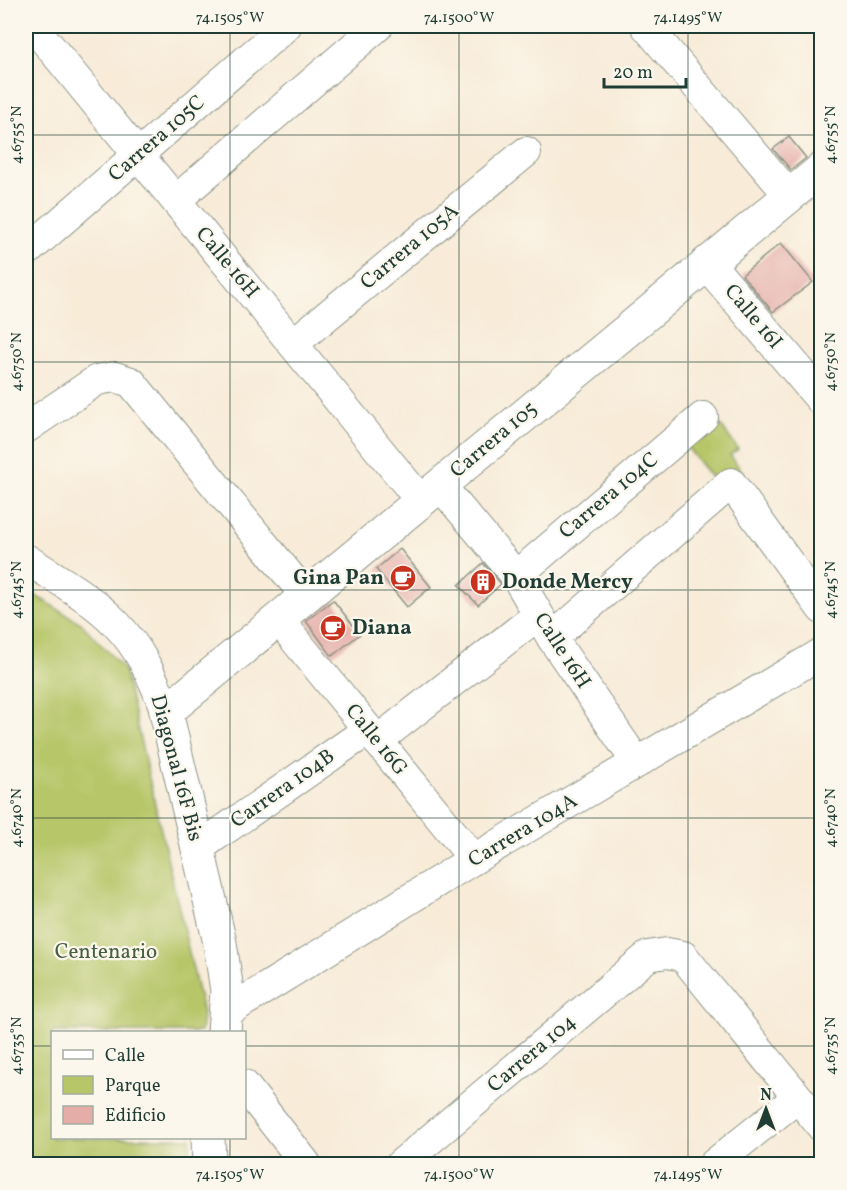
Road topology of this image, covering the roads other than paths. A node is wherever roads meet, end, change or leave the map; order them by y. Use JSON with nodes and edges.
{"nodes":[{"id":1,"x":33,"y":26,"type":"edge"},
{"id":2,"x":286,"y":26,"type":"edge"},
{"id":3,"x":378,"y":26,"type":"edge"},
{"id":4,"x":646,"y":26,"type":"edge"},
{"id":5,"x":526,"y":152,"type":"dead end"},
{"id":6,"x":139,"y":156,"type":"junction"},
{"id":7,"x":822,"y":169,"type":"edge"},
{"id":8,"x":789,"y":195,"type":"junction"},
{"id":9,"x":176,"y":200,"type":"junction"},
{"id":10,"x":26,"y":252,"type":"edge"},
{"id":11,"x":707,"y":263,"type":"junction"},
{"id":12,"x":294,"y":343,"type":"junction"},
{"id":13,"x":822,"y":399,"type":"edge"},
{"id":14,"x":703,"y":417,"type":"dead end"},
{"id":15,"x":26,"y":428,"type":"edge"},
{"id":16,"x":430,"y":493,"type":"junction"},
{"id":17,"x":26,"y":559,"type":"edge"},
{"id":18,"x":516,"y":576,"type":"junction"},
{"id":19,"x":306,"y":596,"type":"junction"},
{"id":20,"x":822,"y":609,"type":"edge"},
{"id":21,"x":278,"y":619,"type":"junction"},
{"id":22,"x":545,"y":626,"type":"junction"},
{"id":23,"x":822,"y":653,"type":"edge"},
{"id":24,"x":166,"y":712,"type":"junction"},
{"id":25,"x":372,"y":736,"type":"junction"},
{"id":26,"x":637,"y":763,"type":"junction"},
{"id":27,"x":198,"y":848,"type":"junction"},
{"id":28,"x":474,"y":860,"type":"junction"},
{"id":29,"x":225,"y":1022,"type":"edge"},
{"id":30,"x":246,"y":1088,"type":"edge"},
{"id":31,"x":797,"y":1098,"type":"junction"},
{"id":32,"x":822,"y":1127,"type":"edge"},
{"id":33,"x":208,"y":1139,"type":"edge"},
{"id":34,"x":209,"y":1164,"type":"edge"},
{"id":35,"x":306,"y":1164,"type":"edge"},
{"id":36,"x":401,"y":1164,"type":"edge"},
{"id":37,"x":714,"y":1164,"type":"edge"}],
"edges":[{"from":1,"to":6,"type":"street","name":"Calle 16H"},
{"from":2,"to":6,"type":"street","name":"Carrera 105C"},
{"from":3,"to":9,"type":"street"},
{"from":4,"to":8,"type":"street"},
{"from":5,"to":12,"type":"street","name":"Carrera 105A"},
{"from":6,"to":9,"type":"street","name":"Calle 16H"},
{"from":6,"to":10,"type":"street","name":"Carrera 105C"},
{"from":7,"to":8,"type":"street","name":"Carrera 105"},
{"from":8,"to":11,"type":"street","name":"Carrera 105"},
{"from":9,"to":12,"type":"street","name":"Calle 16H"},
{"from":11,"to":13,"type":"street","name":"Calle 16I"},
{"from":11,"to":16,"type":"street","name":"Carrera 105"},
{"from":12,"to":16,"type":"street","name":"Calle 16H"},
{"from":14,"to":18,"type":"street","name":"Carrera 104C"},
{"from":15,"to":19,"type":"street"},
{"from":16,"to":18,"type":"street","name":"Calle 16H"},
{"from":16,"to":19,"type":"street","name":"Carrera 105"},
{"from":17,"to":24,"type":"street","name":"Diagonal 16F Bis"},
{"from":18,"to":22,"type":"street","name":"Calle 16H"},
{"from":19,"to":21,"type":"street","name":"Carrera 105"},
{"from":20,"to":22,"type":"street","name":"Carrera 104B"},
{"from":21,"to":24,"type":"street","name":"Carrera 105"},
{"from":21,"to":25,"type":"street","name":"Calle 16G"},
{"from":22,"to":25,"type":"street","name":"Carrera 104B"},
{"from":22,"to":26,"type":"street","name":"Calle 16H"},
{"from":23,"to":26,"type":"street","name":"Carrera 104A"},
{"from":24,"to":27,"type":"street","name":"Diagonal 16F Bis"},
{"from":25,"to":27,"type":"street","name":"Carrera 104B"},
{"from":25,"to":28,"type":"street","name":"Calle 16G"},
{"from":26,"to":28,"type":"street","name":"Carrera 104A"},
{"from":27,"to":29,"type":"street","name":"Diagonal 16F Bis"},
{"from":28,"to":29,"type":"street","name":"Carrera 104A"},
{"from":30,"to":35,"type":"street"},
{"from":31,"to":32,"type":"street"},
{"from":31,"to":36,"type":"street","name":"Carrera 104"},
{"from":31,"to":37,"type":"street"},
{"from":33,"to":34,"type":"street"}]}
